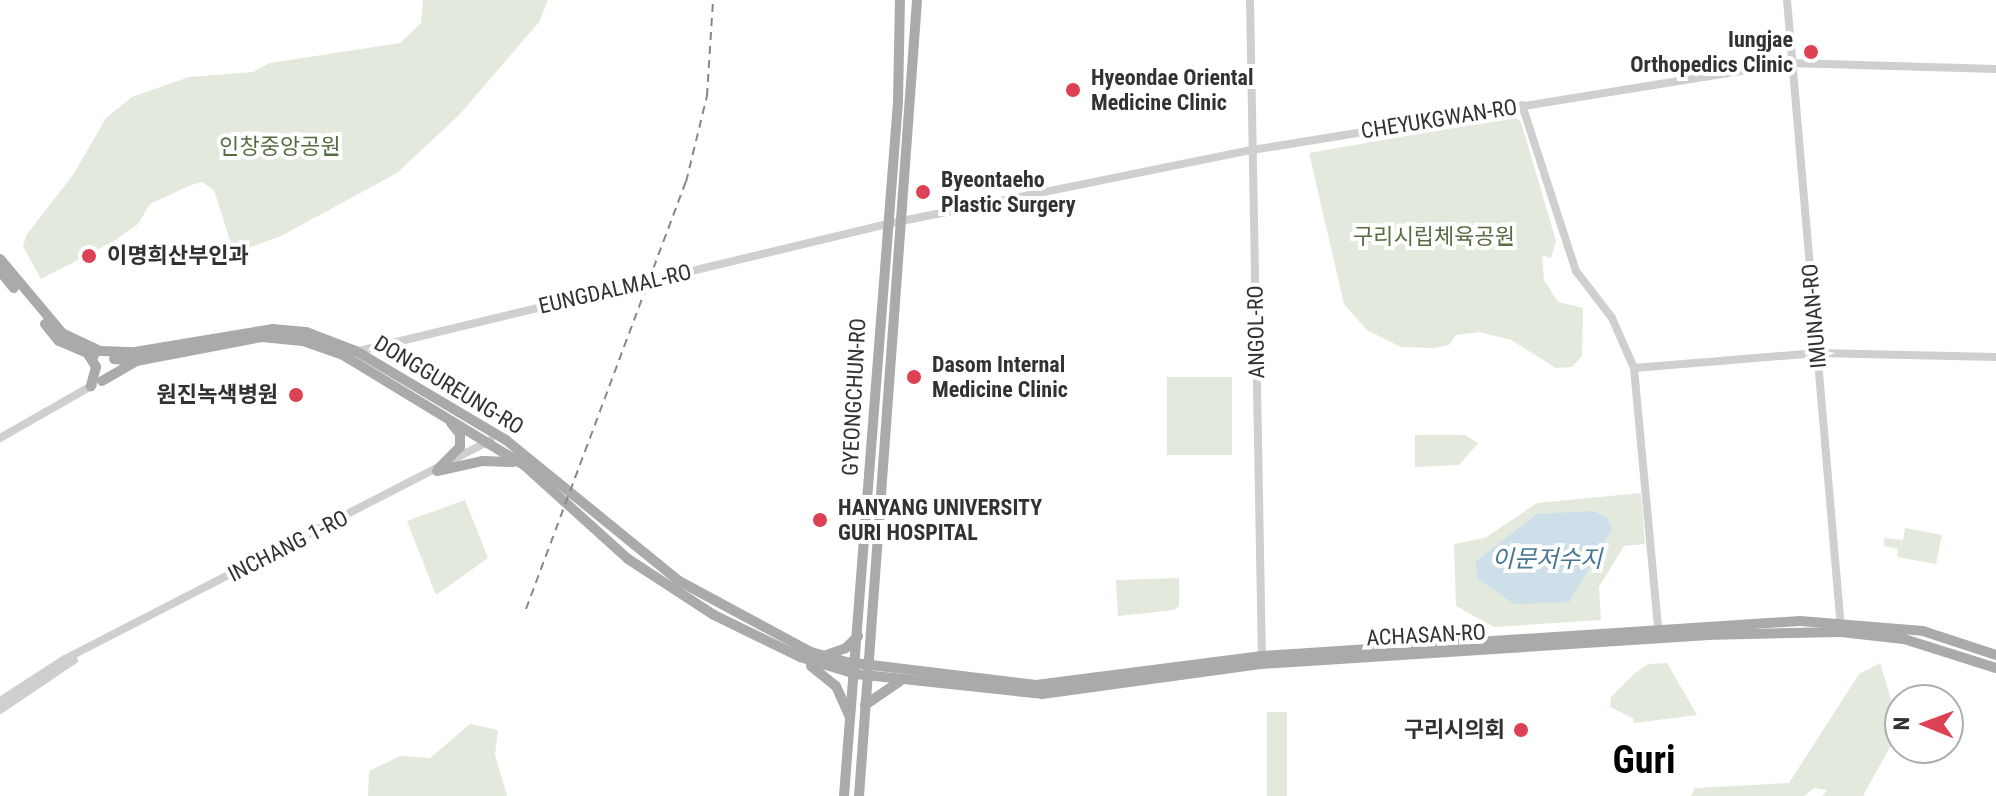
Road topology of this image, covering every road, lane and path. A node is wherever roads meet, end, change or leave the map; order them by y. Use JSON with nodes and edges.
{"nodes":[{"id":1,"x":900,"y":0,"type":"edge"},
{"id":2,"x":917,"y":0,"type":"edge"},
{"id":3,"x":1250,"y":0,"type":"edge"},
{"id":4,"x":1787,"y":0,"type":"edge"},
{"id":5,"x":1790,"y":63,"type":"junction"},
{"id":6,"x":1996,"y":69,"type":"edge"},
{"id":7,"x":1522,"y":105,"type":"junction"},
{"id":8,"x":1253,"y":150,"type":"junction"},
{"id":9,"x":899,"y":221,"type":"junction"},
{"id":10,"x":887,"y":224,"type":"junction"},
{"id":11,"x":0,"y":259,"type":"edge"},
{"id":12,"x":0,"y":271,"type":"edge"},
{"id":13,"x":356,"y":351,"type":"junction"},
{"id":14,"x":1817,"y":353,"type":"junction"},
{"id":15,"x":88,"y":354,"type":"junction"},
{"id":16,"x":343,"y":355,"type":"junction"},
{"id":17,"x":122,"y":357,"type":"junction"},
{"id":18,"x":1996,"y":357,"type":"edge"},
{"id":19,"x":136,"y":361,"type":"junction"},
{"id":20,"x":1634,"y":368,"type":"junction"},
{"id":21,"x":96,"y":383,"type":"junction"},
{"id":22,"x":437,"y":410,"type":"junction"},
{"id":23,"x":499,"y":435,"type":"junction"},
{"id":24,"x":0,"y":438,"type":"edge"},
{"id":25,"x":488,"y":442,"type":"junction"},
{"id":26,"x":524,"y":465,"type":"junction"},
{"id":27,"x":437,"y":471,"type":"junction"},
{"id":28,"x":1841,"y":627,"type":"junction"},
{"id":29,"x":1658,"y":629,"type":"junction"},
{"id":30,"x":859,"y":635,"type":"junction"},
{"id":31,"x":87,"y":649,"type":"junction"},
{"id":32,"x":1996,"y":655,"type":"edge"},
{"id":33,"x":824,"y":656,"type":"junction"},
{"id":34,"x":800,"y":657,"type":"junction"},
{"id":35,"x":1262,"y":660,"type":"junction"},
{"id":36,"x":1996,"y":668,"type":"edge"},
{"id":37,"x":857,"y":669,"type":"junction"},
{"id":38,"x":869,"y":671,"type":"junction"},
{"id":39,"x":900,"y":681,"type":"junction"},
{"id":40,"x":0,"y":701,"type":"edge"},
{"id":41,"x":865,"y":705,"type":"junction"},
{"id":42,"x":0,"y":710,"type":"edge"},
{"id":43,"x":850,"y":723,"type":"junction"},
{"id":44,"x":844,"y":796,"type":"edge"},
{"id":45,"x":859,"y":796,"type":"edge"}],
"edges":[{"from":1,"to":10,"type":"main road","name":"GYEONGCHUN-RO"},
{"from":2,"to":9,"type":"main road","name":"GYEONGCHUN-RO"},
{"from":3,"to":8,"type":"street","name":"ANGOL-RO"},
{"from":4,"to":5,"type":"street","name":"IMUNAN-RO"},
{"from":5,"to":6,"type":"street","name":"CHEYUKGWAN-RO"},
{"from":5,"to":7,"type":"street","name":"CHEYUKGWAN-RO"},
{"from":5,"to":14,"type":"street","name":"IMUNAN-RO"},
{"from":7,"to":8,"type":"street","name":"CHEYUKGWAN-RO"},
{"from":7,"to":20,"type":"street"},
{"from":8,"to":9,"type":"street","name":"CHEYUKGWAN-RO"},
{"from":8,"to":35,"type":"street","name":"ANGOL-RO"},
{"from":9,"to":10,"type":"street","name":"CHEYUKGWAN-RO"},
{"from":9,"to":38,"type":"main road","name":"GYEONGCHUN-RO"},
{"from":10,"to":13,"type":"street","name":"EUNGDALMAL-RO"},
{"from":10,"to":30,"type":"main road","name":"GYEONGCHUN-RO"},
{"from":11,"to":17,"type":"main road","name":"DONGGUREUNG-RO"},
{"from":12,"to":15,"type":"main road","name":"DONGGUREUNG-RO"},
{"from":13,"to":16,"type":"street","name":"EUNGDALMAL-RO"},
{"from":13,"to":17,"type":"main road","name":"DONGGUREUNG-RO"},
{"from":13,"to":23,"type":"main road","name":"DONGGUREUNG-RO"},
{"from":14,"to":18,"type":"street"},
{"from":14,"to":20,"type":"street"},
{"from":14,"to":28,"type":"street","name":"IMUNAN-RO"},
{"from":15,"to":17,"type":"main road","name":"DONGGUREUNG-RO"},
{"from":15,"to":21,"type":"main road"},
{"from":16,"to":19,"type":"main road","name":"DONGGUREUNG-RO"},
{"from":16,"to":22,"type":"main road","name":"DONGGUREUNG-RO"},
{"from":17,"to":19,"type":"main road","name":"DONGGUREUNG-RO"},
{"from":17,"to":21,"type":"street"},
{"from":19,"to":21,"type":"main road"},
{"from":20,"to":29,"type":"street"},
{"from":21,"to":24,"type":"street"},
{"from":22,"to":25,"type":"main road","name":"DONGGUREUNG-RO"},
{"from":22,"to":27,"type":"main road"},
{"from":23,"to":25,"type":"street","name":"INCHANG 1-RO"},
{"from":23,"to":33,"type":"main road","name":"DONGGUREUNG-RO"},
{"from":25,"to":26,"type":"main road","name":"DONGGUREUNG-RO"},
{"from":25,"to":27,"type":"street","name":"INCHANG 1-RO"},
{"from":26,"to":27,"type":"main road"},
{"from":26,"to":34,"type":"main road","name":"DONGGUREUNG-RO"},
{"from":27,"to":31,"type":"street","name":"INCHANG 1-RO"},
{"from":28,"to":29,"type":"main road","name":"ACHASAN-RO"},
{"from":28,"to":32,"type":"main road","name":"ACHASAN-RO"},
{"from":28,"to":35,"type":"main road","name":"ACHASAN-RO"},
{"from":28,"to":36,"type":"main road","name":"ACHASAN-RO"},
{"from":29,"to":35,"type":"main road","name":"ACHASAN-RO"},
{"from":30,"to":33,"type":"main road"},
{"from":30,"to":37,"type":"main road","name":"GYEONGCHUN-RO"},
{"from":31,"to":40,"type":"street","name":"INCHANG 1-RO"},
{"from":31,"to":42,"type":"street","name":"INCHANG 1-RO"},
{"from":33,"to":37,"type":"main road","name":"DONGGUREUNG-RO"},
{"from":34,"to":37,"type":"main road","name":"DONGGUREUNG-RO"},
{"from":34,"to":43,"type":"main road"},
{"from":35,"to":38,"type":"main road","name":"ACHASAN-RO"},
{"from":35,"to":39,"type":"main road","name":"ACHASAN-RO"},
{"from":37,"to":38,"type":"main road","name":"ACHASAN-RO"},
{"from":37,"to":43,"type":"main road","name":"GYEONGCHUN-RO"},
{"from":38,"to":39,"type":"main road","name":"ACHASAN-RO"},
{"from":38,"to":41,"type":"main road","name":"GYEONGCHUN-RO"},
{"from":39,"to":41,"type":"main road"},
{"from":41,"to":45,"type":"main road","name":"GYEONGCHUN-RO"},
{"from":43,"to":44,"type":"main road","name":"GYEONGCHUN-RO"}]}
